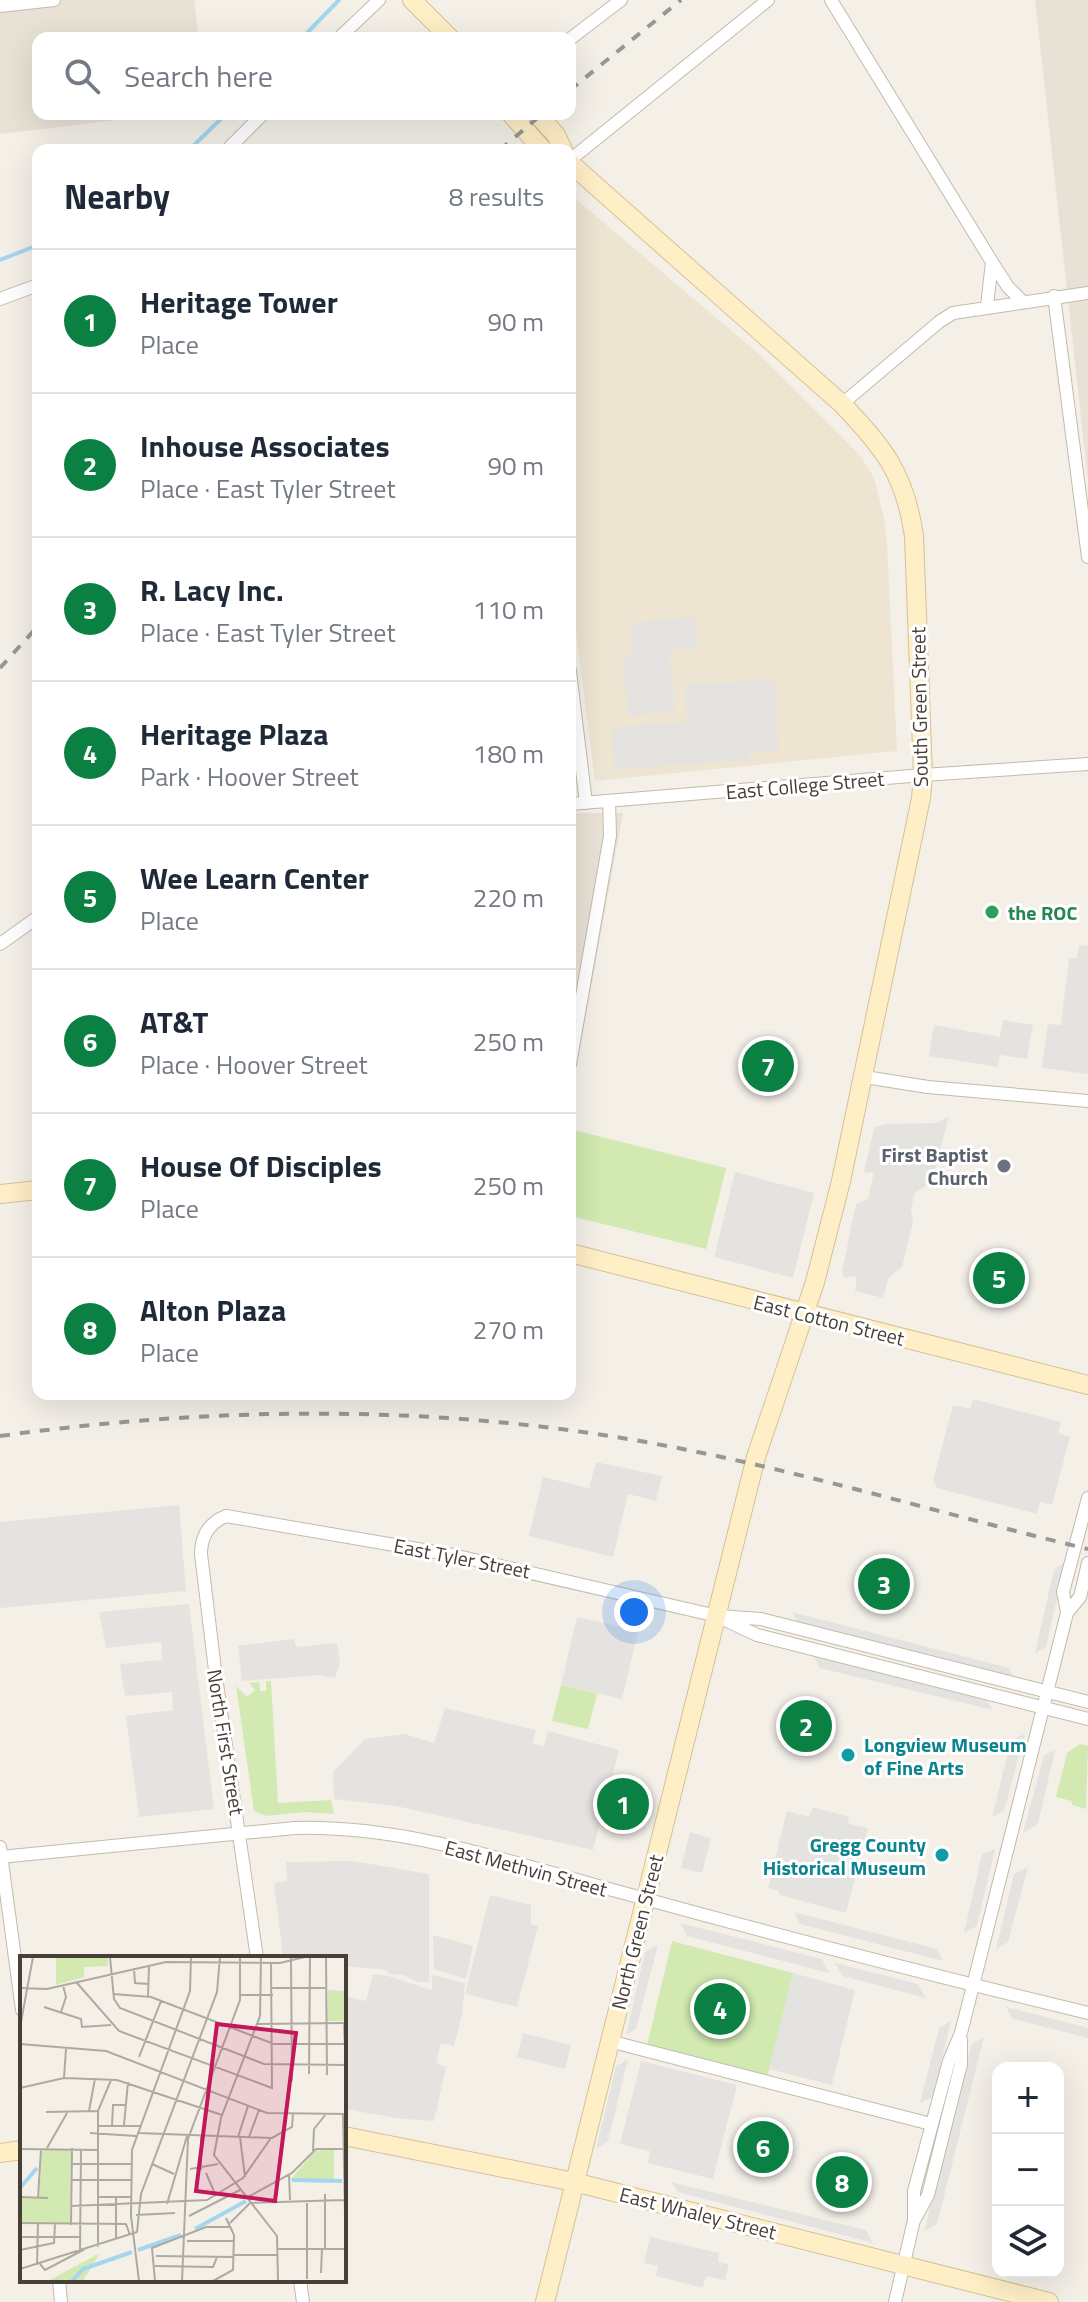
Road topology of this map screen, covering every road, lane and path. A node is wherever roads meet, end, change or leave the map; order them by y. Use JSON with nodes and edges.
{"nodes":[{"id":1,"x":54,"y":0,"type":"edge"},
{"id":2,"x":379,"y":0,"type":"edge"},
{"id":3,"x":412,"y":0,"type":"edge"},
{"id":4,"x":621,"y":0,"type":"edge"},
{"id":5,"x":768,"y":0,"type":"edge"},
{"id":6,"x":831,"y":0,"type":"edge"},
{"id":7,"x":0,"y":6,"type":"edge"},
{"id":8,"x":345,"y":32,"type":"edge"},
{"id":9,"x":444,"y":32,"type":"edge"},
{"id":10,"x":576,"y":34,"type":"edge"},
{"id":11,"x":257,"y":120,"type":"edge"},
{"id":12,"x":516,"y":120,"type":"edge"},
{"id":13,"x":542,"y":120,"type":"edge"},
{"id":14,"x":233,"y":144,"type":"edge"},
{"id":15,"x":538,"y":144,"type":"edge"},
{"id":16,"x":560,"y":144,"type":"edge"},
{"id":17,"x":576,"y":156,"type":"edge"},
{"id":18,"x":576,"y":166,"type":"edge"},
{"id":19,"x":992,"y":262,"type":"junction"},
{"id":20,"x":32,"y":287,"type":"edge"},
{"id":21,"x":1088,"y":293,"type":"edge"},
{"id":22,"x":1054,"y":296,"type":"junction"},
{"id":23,"x":0,"y":299,"type":"edge"},
{"id":24,"x":1022,"y":301,"type":"junction"},
{"id":25,"x":987,"y":306,"type":"junction"},
{"id":26,"x":842,"y":404,"type":"junction"},
{"id":27,"x":1088,"y":557,"type":"edge"},
{"id":28,"x":576,"y":720,"type":"edge"},
{"id":29,"x":1088,"y":764,"type":"edge"},
{"id":30,"x":923,"y":775,"type":"junction"},
{"id":31,"x":609,"y":801,"type":"junction"},
{"id":32,"x":586,"y":803,"type":"junction"},
{"id":33,"x":576,"y":804,"type":"edge"},
{"id":34,"x":32,"y":921,"type":"edge"},
{"id":35,"x":0,"y":944,"type":"edge"},
{"id":36,"x":576,"y":1030,"type":"edge"},
{"id":37,"x":865,"y":1077,"type":"junction"},
{"id":38,"x":1088,"y":1101,"type":"edge"},
{"id":39,"x":32,"y":1191,"type":"edge"},
{"id":40,"x":0,"y":1194,"type":"edge"},
{"id":41,"x":576,"y":1255,"type":"edge"},
{"id":42,"x":805,"y":1315,"type":"junction"},
{"id":43,"x":1088,"y":1385,"type":"edge"},
{"id":44,"x":753,"y":1470,"type":"joint"},
{"id":45,"x":1088,"y":1498,"type":"edge"},
{"id":46,"x":208,"y":1527,"type":"joint"},
{"id":47,"x":1088,"y":1563,"type":"edge"},
{"id":48,"x":1067,"y":1613,"type":"junction"},
{"id":49,"x":717,"y":1616,"type":"junction"},
{"id":50,"x":1047,"y":1691,"type":"junction"},
{"id":51,"x":1088,"y":1702,"type":"edge"},
{"id":52,"x":1043,"y":1707,"type":"junction"},
{"id":53,"x":1088,"y":1719,"type":"edge"},
{"id":54,"x":240,"y":1833,"type":"junction"},
{"id":55,"x":0,"y":1854,"type":"edge"},
{"id":56,"x":646,"y":1899,"type":"junction"},
{"id":57,"x":257,"y":1956,"type":"edge"},
{"id":58,"x":973,"y":1985,"type":"junction"},
{"id":59,"x":20,"y":1996,"type":"edge"},
{"id":60,"x":1088,"y":2013,"type":"edge"},
{"id":61,"x":961,"y":2033,"type":"junction"},
{"id":62,"x":609,"y":2041,"type":"junction"},
{"id":63,"x":931,"y":2124,"type":"junction"},
{"id":64,"x":346,"y":2136,"type":"edge"},
{"id":65,"x":20,"y":2150,"type":"edge"},
{"id":66,"x":0,"y":2153,"type":"edge"},
{"id":67,"x":574,"y":2182,"type":"junction"},
{"id":68,"x":914,"y":2220,"type":"junction"},
{"id":69,"x":904,"y":2265,"type":"junction"},
{"id":70,"x":59,"y":2282,"type":"edge"},
{"id":71,"x":300,"y":2282,"type":"edge"},
{"id":72,"x":61,"y":2302,"type":"edge"},
{"id":73,"x":303,"y":2302,"type":"edge"},
{"id":74,"x":545,"y":2302,"type":"edge"},
{"id":75,"x":895,"y":2302,"type":"edge"},
{"id":76,"x":1049,"y":2302,"type":"edge"}],
"edges":[{"from":1,"to":7,"type":"street"},
{"from":2,"to":8,"type":"street"},
{"from":3,"to":9,"type":"street"},
{"from":4,"to":10,"type":"street"},
{"from":5,"to":17,"type":"street"},
{"from":6,"to":19,"type":"street"},
{"from":11,"to":14,"type":"street"},
{"from":12,"to":15,"type":"street"},
{"from":13,"to":16,"type":"street"},
{"from":18,"to":26,"type":"street","name":"South Green Street"},
{"from":19,"to":24,"type":"street"},
{"from":19,"to":25,"type":"street"},
{"from":20,"to":23,"type":"street"},
{"from":21,"to":22,"type":"street"},
{"from":22,"to":24,"type":"street"},
{"from":22,"to":27,"type":"street"},
{"from":24,"to":25,"type":"street"},
{"from":25,"to":26,"type":"street"},
{"from":26,"to":30,"type":"street","name":"South Green Street"},
{"from":28,"to":32,"type":"street"},
{"from":29,"to":30,"type":"street","name":"East College Street"},
{"from":30,"to":31,"type":"street","name":"East College Street"},
{"from":30,"to":37,"type":"street","name":"South Green Street"},
{"from":31,"to":32,"type":"street","name":"East College Street"},
{"from":31,"to":36,"type":"street"},
{"from":32,"to":33,"type":"street","name":"East College Street"},
{"from":34,"to":35,"type":"street"},
{"from":37,"to":38,"type":"street"},
{"from":37,"to":42,"type":"street","name":"South Green Street"},
{"from":39,"to":40,"type":"street"},
{"from":41,"to":42,"type":"street","name":"East Cotton Street"},
{"from":42,"to":43,"type":"street","name":"East Cotton Street"},
{"from":42,"to":44,"type":"street","name":"South Green Street"},
{"from":44,"to":49,"type":"street","name":"North Green Street"},
{"from":45,"to":48,"type":"street"},
{"from":46,"to":49,"type":"street","name":"East Tyler Street"},
{"from":46,"to":54,"type":"street","name":"North First Street"},
{"from":47,"to":48,"type":"street"},
{"from":48,"to":50,"type":"street"},
{"from":49,"to":50,"type":"street","name":"East Tyler Street"},
{"from":49,"to":52,"type":"street","name":"East Tyler Street"},
{"from":49,"to":56,"type":"street","name":"North Green Street"},
{"from":50,"to":51,"type":"street","name":"East Tyler Street"},
{"from":50,"to":52,"type":"street"},
{"from":52,"to":53,"type":"street","name":"East Tyler Street"},
{"from":52,"to":58,"type":"street"},
{"from":54,"to":55,"type":"street","name":"East Methvin Street"},
{"from":54,"to":56,"type":"street","name":"East Methvin Street"},
{"from":54,"to":57,"type":"street","name":"North First Street"},
{"from":55,"to":59,"type":"street"},
{"from":56,"to":58,"type":"street","name":"East Methvin Street"},
{"from":56,"to":62,"type":"street","name":"North Green Street"},
{"from":58,"to":60,"type":"street","name":"East Methvin Street"},
{"from":58,"to":61,"type":"street"},
{"from":61,"to":63,"type":"street"},
{"from":61,"to":68,"type":"street"},
{"from":62,"to":63,"type":"street"},
{"from":62,"to":67,"type":"street","name":"North Green Street"},
{"from":63,"to":68,"type":"street"},
{"from":64,"to":67,"type":"street","name":"East Whaley Street"},
{"from":65,"to":66,"type":"street"},
{"from":67,"to":69,"type":"street","name":"East Whaley Street"},
{"from":67,"to":74,"type":"street","name":"North Green Street"},
{"from":68,"to":69,"type":"street"},
{"from":69,"to":75,"type":"street"},
{"from":69,"to":76,"type":"street","name":"East Whaley Street"},
{"from":70,"to":72,"type":"street"},
{"from":71,"to":73,"type":"street"}]}
